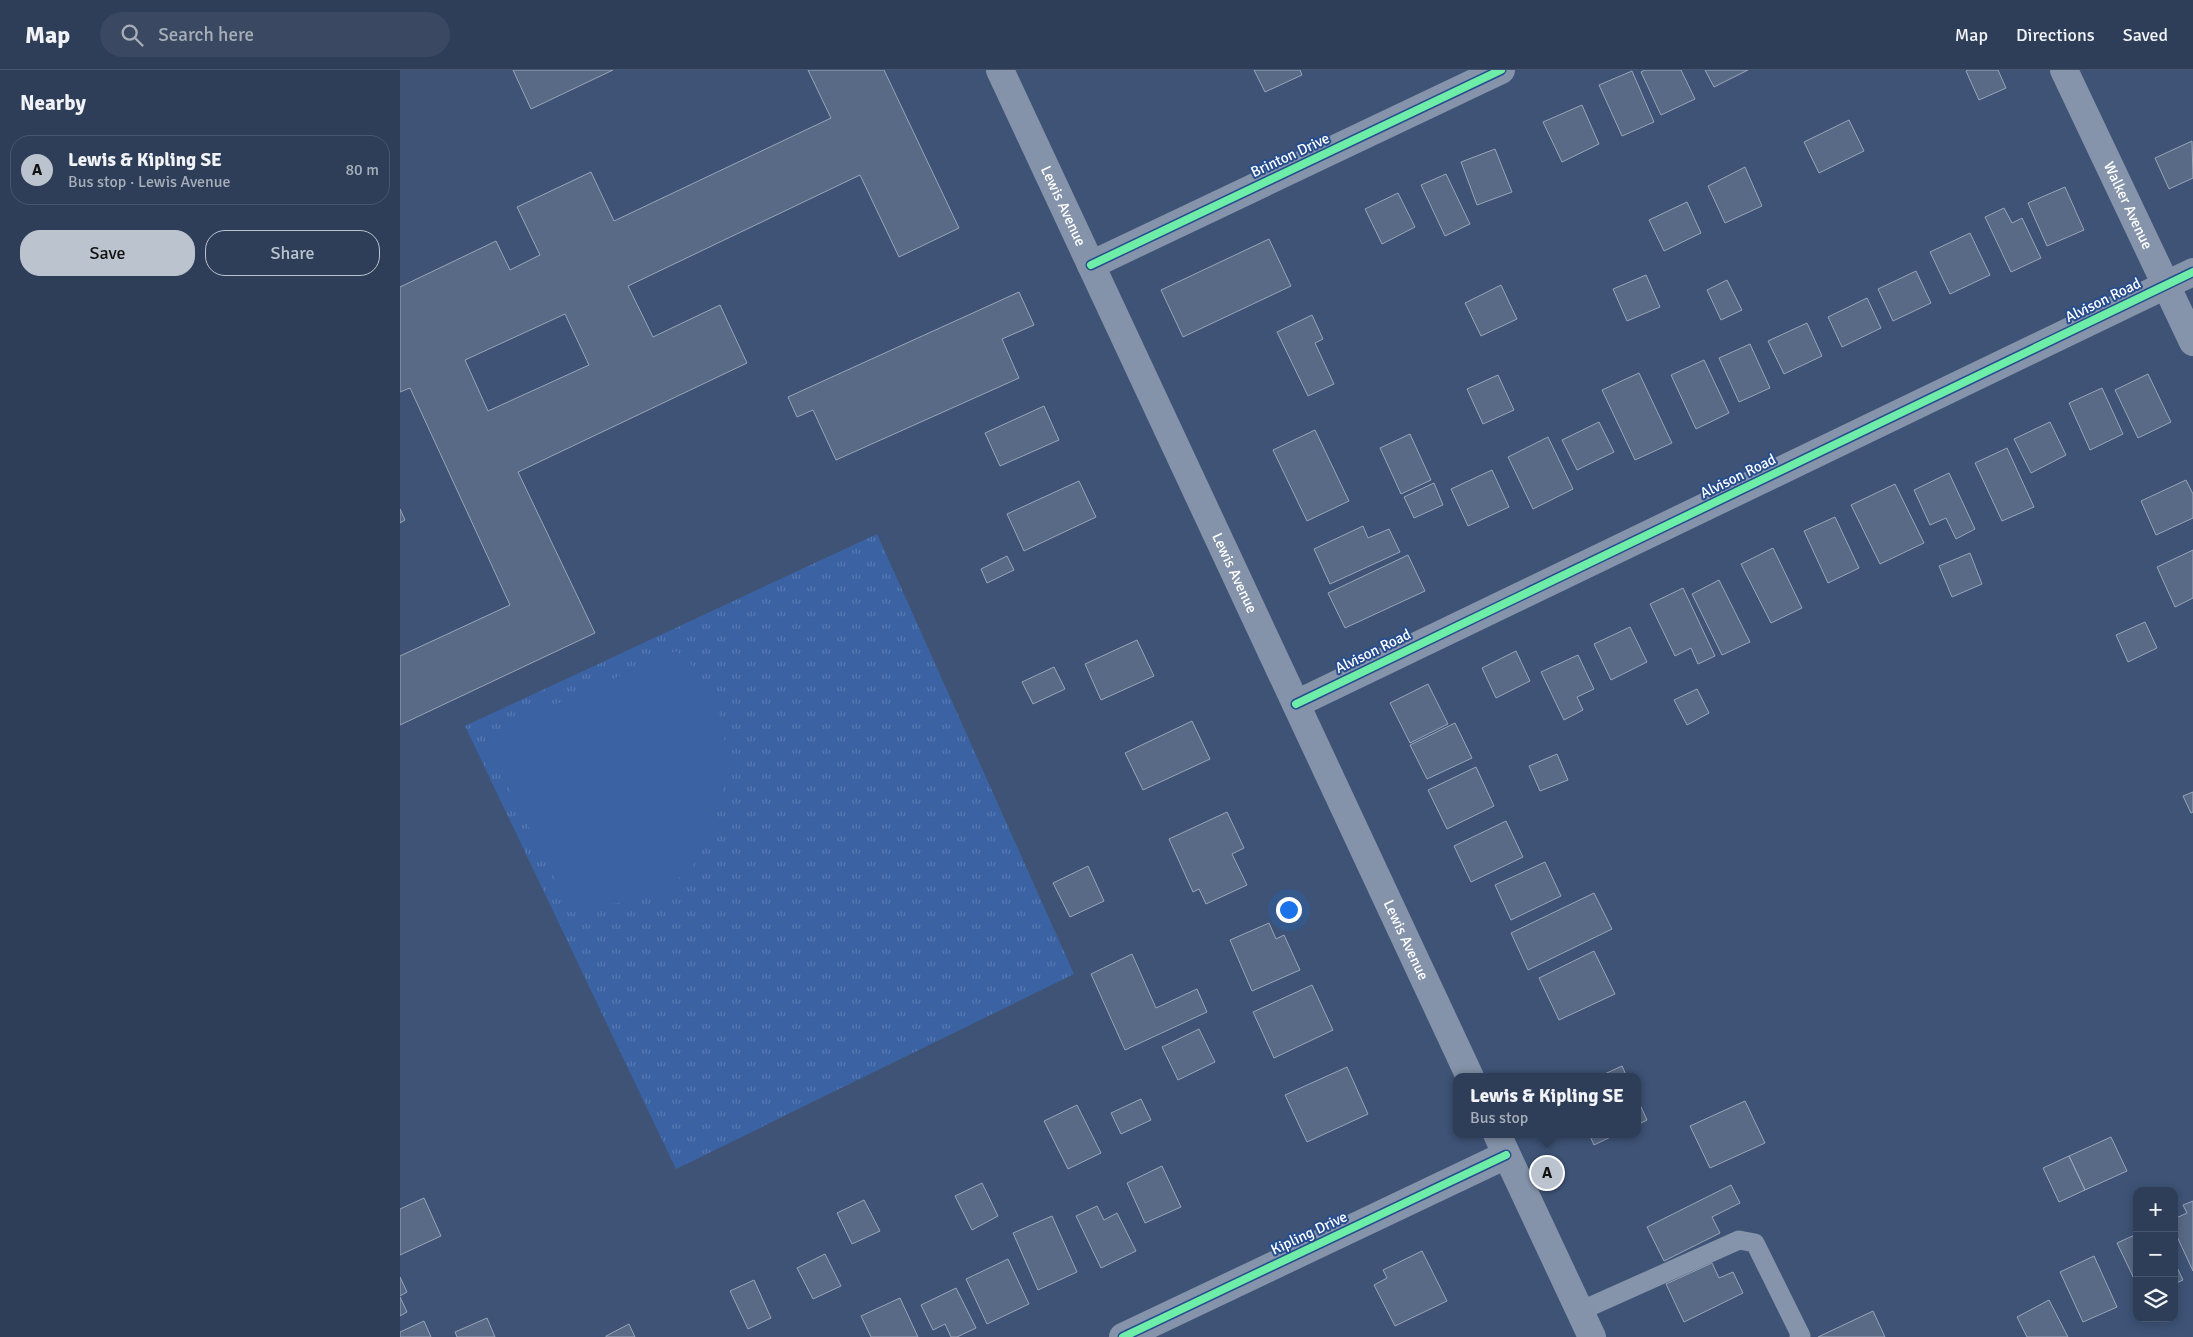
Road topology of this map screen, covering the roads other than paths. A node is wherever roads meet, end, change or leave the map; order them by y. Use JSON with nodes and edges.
{"nodes":[{"id":1,"x":1000,"y":70,"type":"edge"},
{"id":2,"x":1501,"y":70,"type":"edge"},
{"id":3,"x":2064,"y":70,"type":"edge"},
{"id":4,"x":1091,"y":265,"type":"junction"},
{"id":5,"x":2193,"y":272,"type":"edge"},
{"id":6,"x":2166,"y":285,"type":"junction"},
{"id":7,"x":2193,"y":342,"type":"edge"},
{"id":8,"x":1296,"y":704,"type":"junction"},
{"id":9,"x":1468,"y":1073,"type":"edge"},
{"id":10,"x":1502,"y":1144,"type":"edge"},
{"id":11,"x":1580,"y":1311,"type":"junction"},
{"id":12,"x":1122,"y":1337,"type":"edge"},
{"id":13,"x":1592,"y":1337,"type":"edge"},
{"id":14,"x":1799,"y":1337,"type":"edge"}],
"edges":[{"from":1,"to":4,"type":"main road","name":"Lewis Avenue"},
{"from":2,"to":4,"type":"street","name":"Brinton Drive"},
{"from":3,"to":6,"type":"street","name":"Walker Avenue"},
{"from":4,"to":8,"type":"main road","name":"Lewis Avenue"},
{"from":5,"to":6,"type":"street","name":"Alvison Road"},
{"from":6,"to":7,"type":"street","name":"Walker Avenue"},
{"from":6,"to":8,"type":"street","name":"Alvison Road"},
{"from":8,"to":9,"type":"main road","name":"Lewis Avenue"},
{"from":10,"to":11,"type":"main road"},
{"from":10,"to":12,"type":"street","name":"Kipling Drive"},
{"from":11,"to":13,"type":"main road"},
{"from":11,"to":14,"type":"lane"}]}
